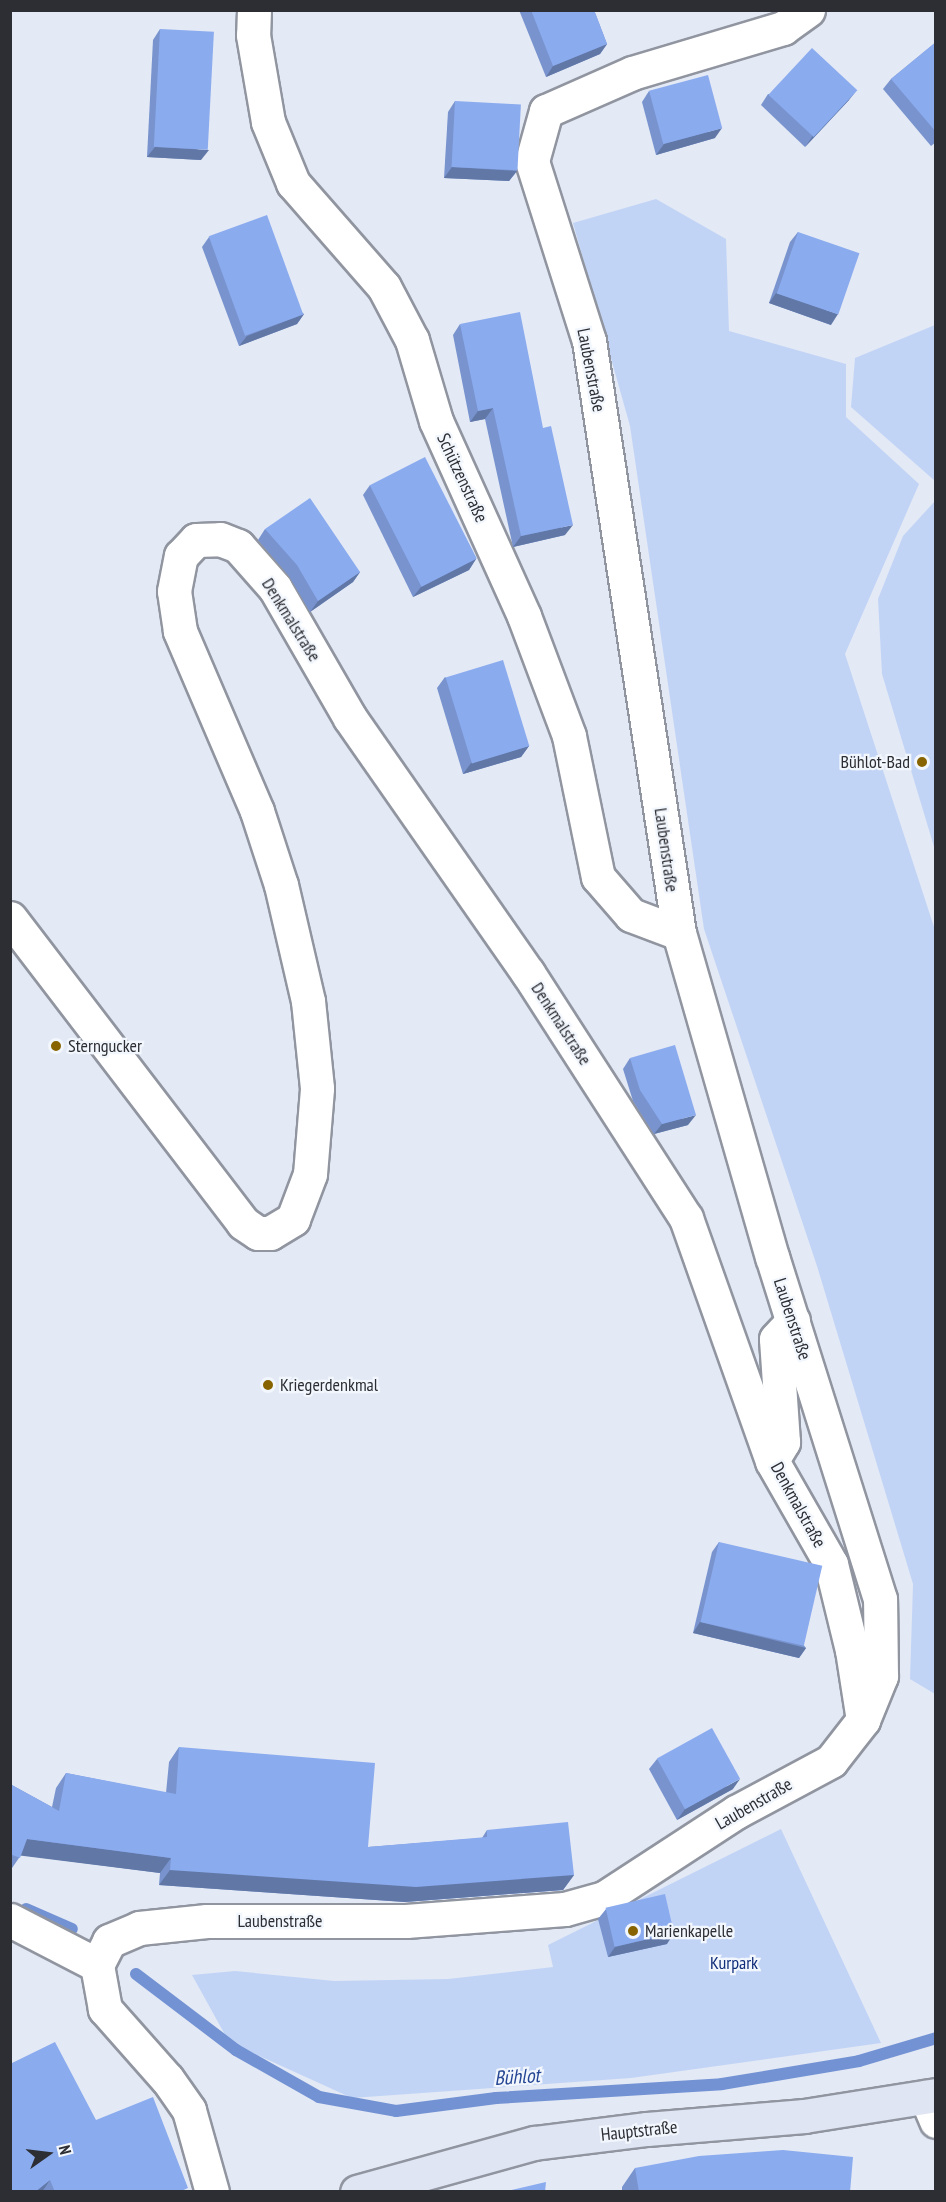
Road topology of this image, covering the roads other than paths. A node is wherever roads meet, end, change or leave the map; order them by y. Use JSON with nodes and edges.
{"nodes":[{"id":1,"x":254,"y":10,"type":"edge"},
{"id":2,"x":808,"y":10,"type":"edge"},
{"id":3,"x":10,"y":918,"type":"edge"},
{"id":4,"x":679,"y":933,"type":"junction"},
{"id":5,"x":793,"y":1321,"type":"junction"},
{"id":6,"x":772,"y":1461,"type":"junction"},
{"id":7,"x":862,"y":1720,"type":"junction"},
{"id":8,"x":10,"y":1920,"type":"edge"},
{"id":9,"x":97,"y":1965,"type":"junction"},
{"id":10,"x":932,"y":2104,"type":"edge"},
{"id":11,"x":212,"y":2192,"type":"edge"},
{"id":12,"x":357,"y":2192,"type":"edge"}],
"edges":[{"from":1,"to":4,"type":"street","name":"Schützenstraße"},
{"from":2,"to":4,"type":"street","name":"Laubenstraße"},
{"from":3,"to":6,"type":"street","name":"Denkmalstraße"},
{"from":4,"to":5,"type":"street","name":"Laubenstraße"},
{"from":5,"to":6,"type":"street"},
{"from":5,"to":7,"type":"street","name":"Laubenstraße"},
{"from":6,"to":7,"type":"street","name":"Denkmalstraße"},
{"from":7,"to":9,"type":"street","name":"Laubenstraße"},
{"from":8,"to":9,"type":"street"},
{"from":9,"to":11,"type":"street"},
{"from":10,"to":12,"type":"main road","name":"Hauptstraße"}]}
